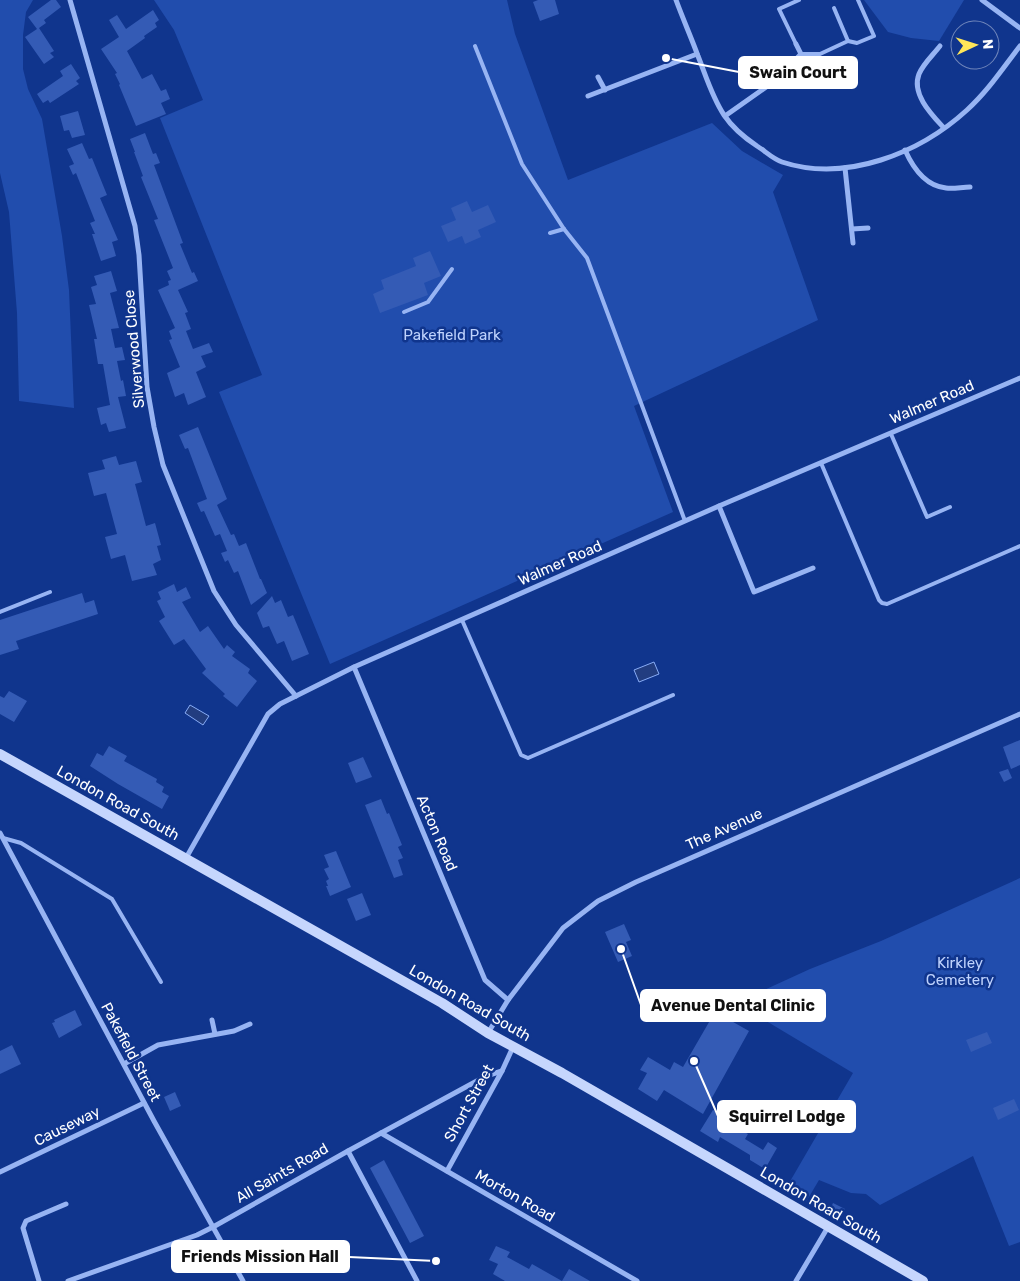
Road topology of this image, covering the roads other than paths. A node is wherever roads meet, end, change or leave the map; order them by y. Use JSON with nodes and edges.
{"nodes":[{"id":1,"x":70,"y":0,"type":"edge"},
{"id":2,"x":676,"y":0,"type":"edge"},
{"id":3,"x":799,"y":0,"type":"edge"},
{"id":4,"x":858,"y":0,"type":"edge"},
{"id":5,"x":982,"y":0,"type":"edge"},
{"id":6,"x":834,"y":8,"type":"dead end"},
{"id":7,"x":1020,"y":28,"type":"edge"},
{"id":8,"x":848,"y":41,"type":"junction"},
{"id":9,"x":796,"y":44,"type":"joint"},
{"id":10,"x":475,"y":46,"type":"dead end"},
{"id":11,"x":940,"y":46,"type":"dead end"},
{"id":12,"x":1020,"y":46,"type":"edge"},
{"id":13,"x":697,"y":54,"type":"junction"},
{"id":14,"x":801,"y":54,"type":"junction"},
{"id":15,"x":598,"y":77,"type":"dead end"},
{"id":16,"x":604,"y":90,"type":"junction"},
{"id":17,"x":588,"y":96,"type":"dead end"},
{"id":18,"x":725,"y":116,"type":"junction"},
{"id":19,"x":944,"y":128,"type":"junction"},
{"id":20,"x":905,"y":150,"type":"junction"},
{"id":21,"x":845,"y":168,"type":"junction"},
{"id":22,"x":970,"y":187,"type":"dead end"},
{"id":23,"x":564,"y":228,"type":"junction"},
{"id":24,"x":868,"y":228,"type":"dead end"},
{"id":25,"x":852,"y":229,"type":"junction"},
{"id":26,"x":550,"y":233,"type":"dead end"},
{"id":27,"x":853,"y":243,"type":"dead end"},
{"id":28,"x":452,"y":269,"type":"dead end"},
{"id":29,"x":404,"y":312,"type":"dead end"},
{"id":30,"x":1020,"y":378,"type":"edge"},
{"id":31,"x":891,"y":434,"type":"junction"},
{"id":32,"x":821,"y":463,"type":"junction"},
{"id":33,"x":719,"y":506,"type":"junction"},
{"id":34,"x":950,"y":507,"type":"dead end"},
{"id":35,"x":686,"y":521,"type":"junction"},
{"id":36,"x":1020,"y":546,"type":"edge"},
{"id":37,"x":813,"y":568,"type":"dead end"},
{"id":38,"x":50,"y":592,"type":"dead end"},
{"id":39,"x":0,"y":612,"type":"edge"},
{"id":40,"x":462,"y":620,"type":"junction"},
{"id":41,"x":354,"y":667,"type":"junction"},
{"id":42,"x":673,"y":695,"type":"dead end"},
{"id":43,"x":296,"y":696,"type":"junction"},
{"id":44,"x":1020,"y":714,"type":"edge"},
{"id":45,"x":0,"y":754,"type":"edge"},
{"id":46,"x":0,"y":833,"type":"edge"},
{"id":47,"x":3,"y":838,"type":"junction"},
{"id":48,"x":186,"y":858,"type":"junction"},
{"id":49,"x":161,"y":982,"type":"dead end"},
{"id":50,"x":508,"y":1000,"type":"junction"},
{"id":51,"x":212,"y":1020,"type":"dead end"},
{"id":52,"x":250,"y":1024,"type":"dead end"},
{"id":53,"x":488,"y":1033,"type":"junction"},
{"id":54,"x":214,"y":1034,"type":"junction"},
{"id":55,"x":513,"y":1047,"type":"junction"},
{"id":56,"x":124,"y":1064,"type":"junction"},
{"id":57,"x":502,"y":1071,"type":"junction"},
{"id":58,"x":144,"y":1103,"type":"junction"},
{"id":59,"x":380,"y":1133,"type":"junction"},
{"id":60,"x":348,"y":1151,"type":"junction"},
{"id":61,"x":447,"y":1171,"type":"junction"},
{"id":62,"x":0,"y":1172,"type":"edge"},
{"id":63,"x":66,"y":1204,"type":"dead end"},
{"id":64,"x":828,"y":1226,"type":"junction"},
{"id":65,"x":212,"y":1227,"type":"junction"},
{"id":66,"x":39,"y":1281,"type":"edge"},
{"id":67,"x":68,"y":1281,"type":"edge"},
{"id":68,"x":243,"y":1281,"type":"edge"},
{"id":69,"x":417,"y":1281,"type":"edge"},
{"id":70,"x":637,"y":1281,"type":"edge"},
{"id":71,"x":796,"y":1281,"type":"edge"},
{"id":72,"x":923,"y":1281,"type":"edge"}],
"edges":[{"from":1,"to":43,"type":"street","name":"Silverwood Close"},
{"from":2,"to":13,"type":"street"},
{"from":3,"to":9,"type":"lane"},
{"from":4,"to":8,"type":"lane"},
{"from":5,"to":7,"type":"street"},
{"from":6,"to":8,"type":"lane"},
{"from":8,"to":14,"type":"lane"},
{"from":9,"to":14,"type":"street"},
{"from":10,"to":23,"type":"lane"},
{"from":11,"to":19,"type":"street"},
{"from":12,"to":19,"type":"street"},
{"from":13,"to":16,"type":"street"},
{"from":13,"to":18,"type":"street"},
{"from":14,"to":18,"type":"street"},
{"from":15,"to":16,"type":"street"},
{"from":16,"to":17,"type":"street"},
{"from":18,"to":21,"type":"street"},
{"from":19,"to":20,"type":"street"},
{"from":20,"to":21,"type":"street"},
{"from":20,"to":22,"type":"street"},
{"from":21,"to":25,"type":"street"},
{"from":23,"to":26,"type":"lane"},
{"from":23,"to":35,"type":"lane"},
{"from":24,"to":25,"type":"street"},
{"from":25,"to":27,"type":"street"},
{"from":28,"to":29,"type":"lane"},
{"from":30,"to":31,"type":"street","name":"Walmer Road"},
{"from":31,"to":32,"type":"street","name":"Walmer Road"},
{"from":31,"to":34,"type":"lane"},
{"from":32,"to":33,"type":"street","name":"Walmer Road"},
{"from":32,"to":36,"type":"lane"},
{"from":33,"to":35,"type":"street","name":"Walmer Road"},
{"from":33,"to":37,"type":"street"},
{"from":35,"to":40,"type":"street","name":"Walmer Road"},
{"from":38,"to":39,"type":"lane"},
{"from":40,"to":41,"type":"street","name":"Walmer Road"},
{"from":40,"to":42,"type":"lane"},
{"from":41,"to":43,"type":"street","name":"Walmer Road"},
{"from":41,"to":50,"type":"street","name":"Acton Road"},
{"from":43,"to":48,"type":"street","name":"Walmer Road"},
{"from":44,"to":50,"type":"street","name":"The Avenue"},
{"from":45,"to":48,"type":"main road","name":"London Road South"},
{"from":46,"to":47,"type":"street","name":"Pakefield Street"},
{"from":47,"to":49,"type":"lane"},
{"from":47,"to":56,"type":"street","name":"Pakefield Street"},
{"from":48,"to":53,"type":"main road","name":"London Road South"},
{"from":50,"to":53,"type":"street","name":"The Avenue"},
{"from":51,"to":54,"type":"street"},
{"from":52,"to":54,"type":"street"},
{"from":53,"to":55,"type":"main road","name":"London Road South"},
{"from":54,"to":56,"type":"street"},
{"from":55,"to":57,"type":"street","name":"Short Street"},
{"from":55,"to":64,"type":"main road","name":"London Road South"},
{"from":56,"to":58,"type":"street","name":"Pakefield Street"},
{"from":57,"to":59,"type":"street","name":"All Saints Road"},
{"from":57,"to":61,"type":"street","name":"Short Street"},
{"from":58,"to":62,"type":"street","name":"Causeway"},
{"from":58,"to":65,"type":"street","name":"Pakefield Street"},
{"from":59,"to":60,"type":"street","name":"All Saints Road"},
{"from":59,"to":61,"type":"street","name":"Morton Road"},
{"from":60,"to":65,"type":"street","name":"All Saints Road"},
{"from":60,"to":69,"type":"street"},
{"from":61,"to":70,"type":"street","name":"Morton Road"},
{"from":63,"to":66,"type":"street"},
{"from":64,"to":71,"type":"street"},
{"from":64,"to":72,"type":"main road","name":"London Road South"},
{"from":65,"to":67,"type":"street","name":"All Saints Road"},
{"from":65,"to":68,"type":"street","name":"Pakefield Street"}]}
